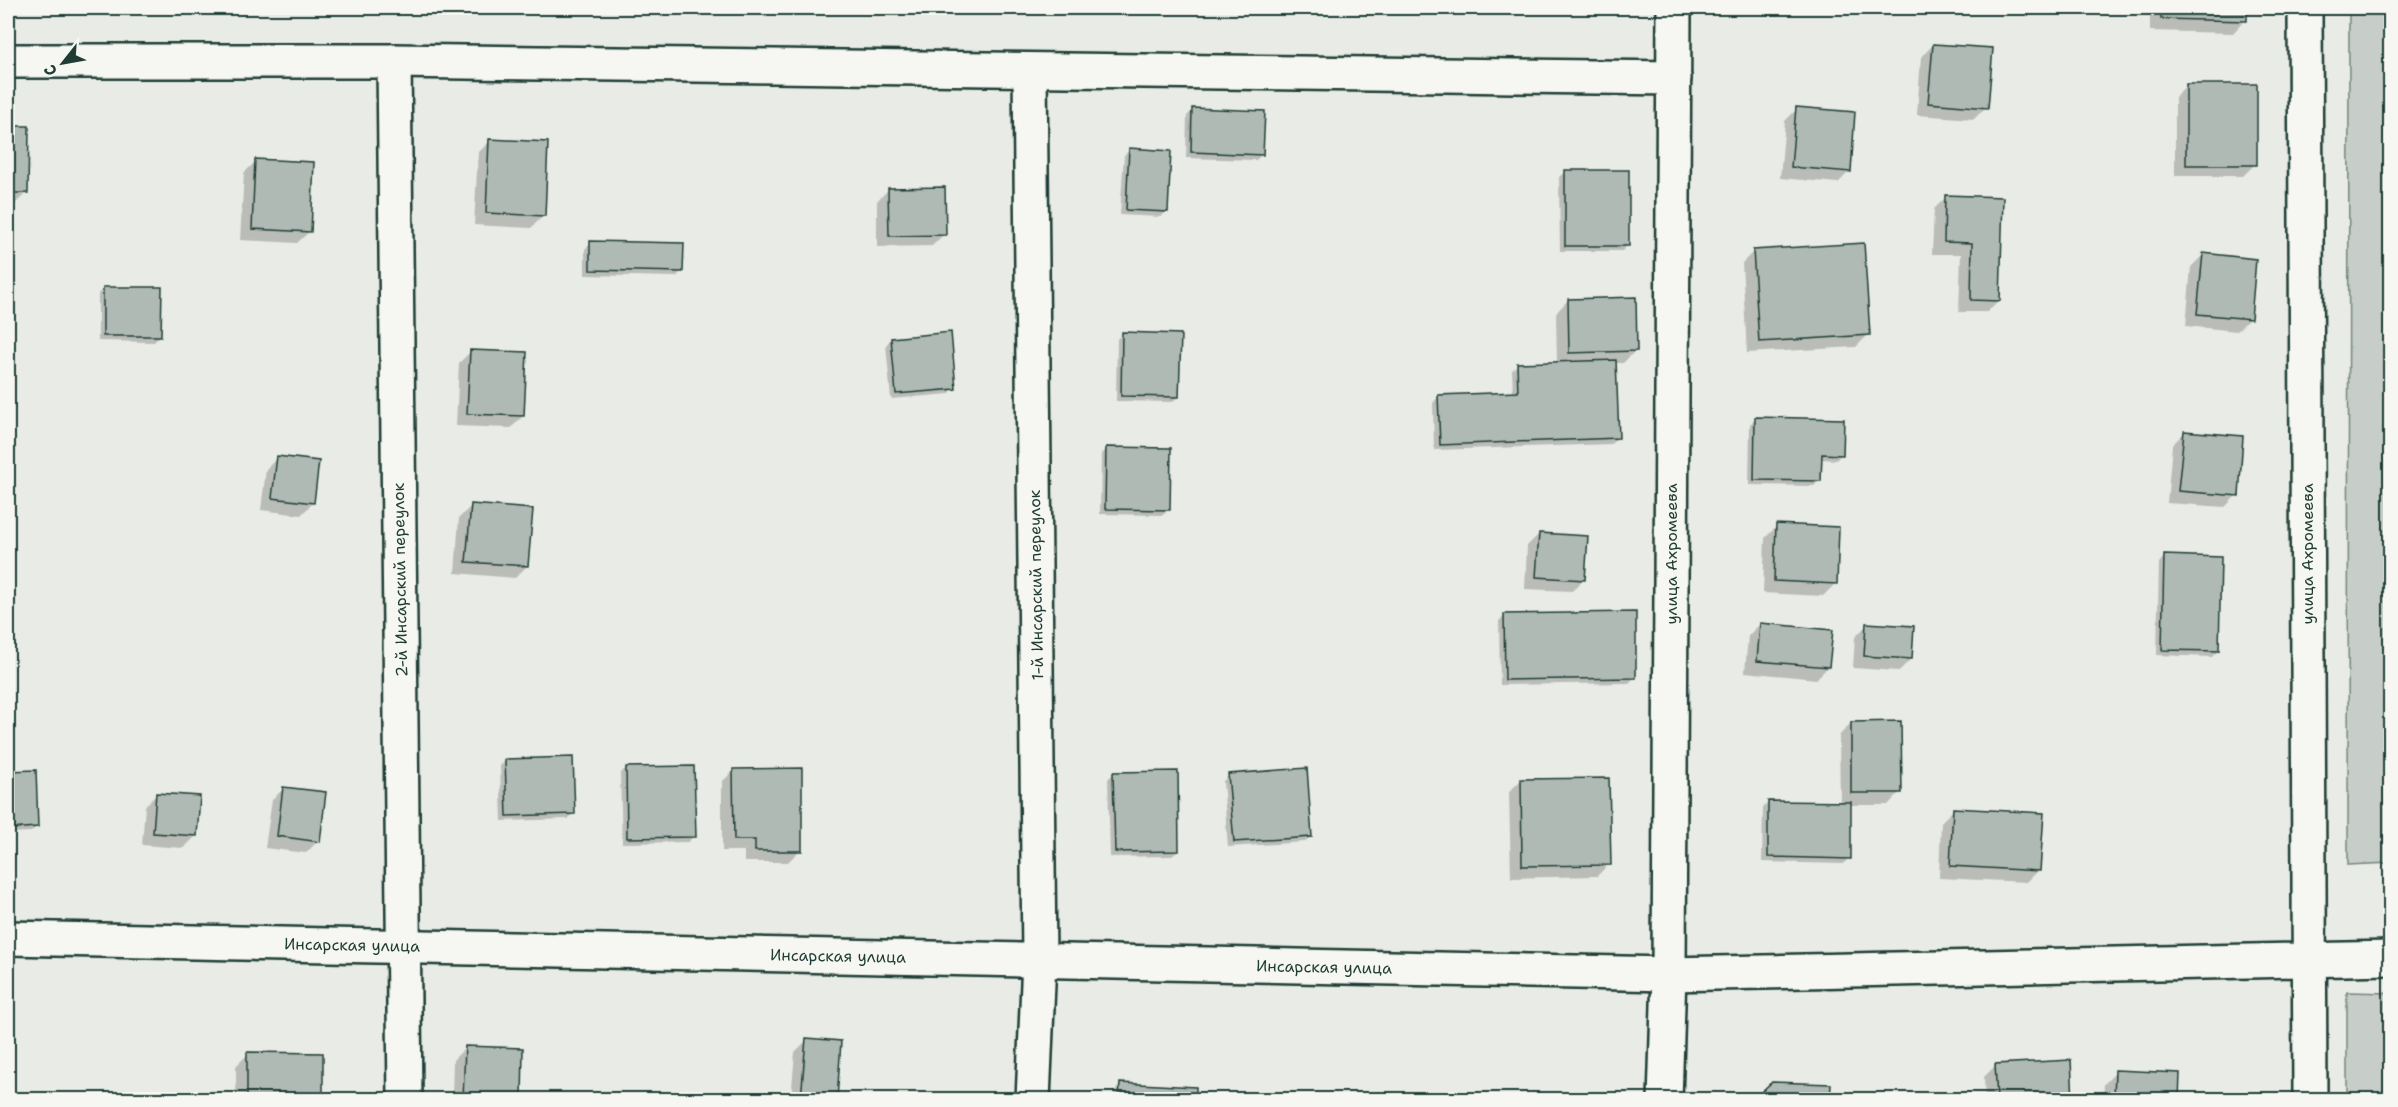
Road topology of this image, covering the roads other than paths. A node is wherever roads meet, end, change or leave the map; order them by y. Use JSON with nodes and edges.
{"nodes":[{"id":1,"x":1674,"y":8,"type":"edge"},
{"id":2,"x":2305,"y":8,"type":"edge"},
{"id":3,"x":8,"y":61,"type":"edge"},
{"id":4,"x":394,"y":61,"type":"junction"},
{"id":5,"x":1030,"y":70,"type":"junction"},
{"id":6,"x":1674,"y":78,"type":"junction"},
{"id":7,"x":8,"y":938,"type":"edge"},
{"id":8,"x":405,"y":946,"type":"junction"},
{"id":9,"x":2309,"y":957,"type":"junction"},
{"id":10,"x":2391,"y":958,"type":"edge"},
{"id":11,"x":1039,"y":960,"type":"junction"},
{"id":12,"x":1669,"y":974,"type":"junction"},
{"id":13,"x":405,"y":1100,"type":"edge"},
{"id":14,"x":1033,"y":1100,"type":"edge"},
{"id":15,"x":1665,"y":1100,"type":"edge"},
{"id":16,"x":2310,"y":1100,"type":"edge"}],
"edges":[{"from":1,"to":6,"type":"street","name":"улица Ахромеева"},
{"from":2,"to":9,"type":"street","name":"улица Ахромеева"},
{"from":3,"to":4,"type":"street"},
{"from":4,"to":5,"type":"street"},
{"from":4,"to":8,"type":"street","name":"2-й Инсарский переулок"},
{"from":5,"to":6,"type":"street"},
{"from":5,"to":11,"type":"street","name":"1-й Инсарский переулок"},
{"from":6,"to":12,"type":"street","name":"улица Ахромеева"},
{"from":7,"to":8,"type":"street","name":"Инсарская улица"},
{"from":8,"to":11,"type":"street","name":"Инсарская улица"},
{"from":8,"to":13,"type":"street","name":"2-й Инсарский переулок"},
{"from":9,"to":10,"type":"street","name":"Инсарская улица"},
{"from":9,"to":12,"type":"street","name":"Инсарская улица"},
{"from":9,"to":16,"type":"street","name":"улица Ахромеева"},
{"from":11,"to":12,"type":"street","name":"Инсарская улица"},
{"from":11,"to":14,"type":"street","name":"1-й Инсарский переулок"},
{"from":12,"to":15,"type":"street","name":"улица Ахромеева"}]}
